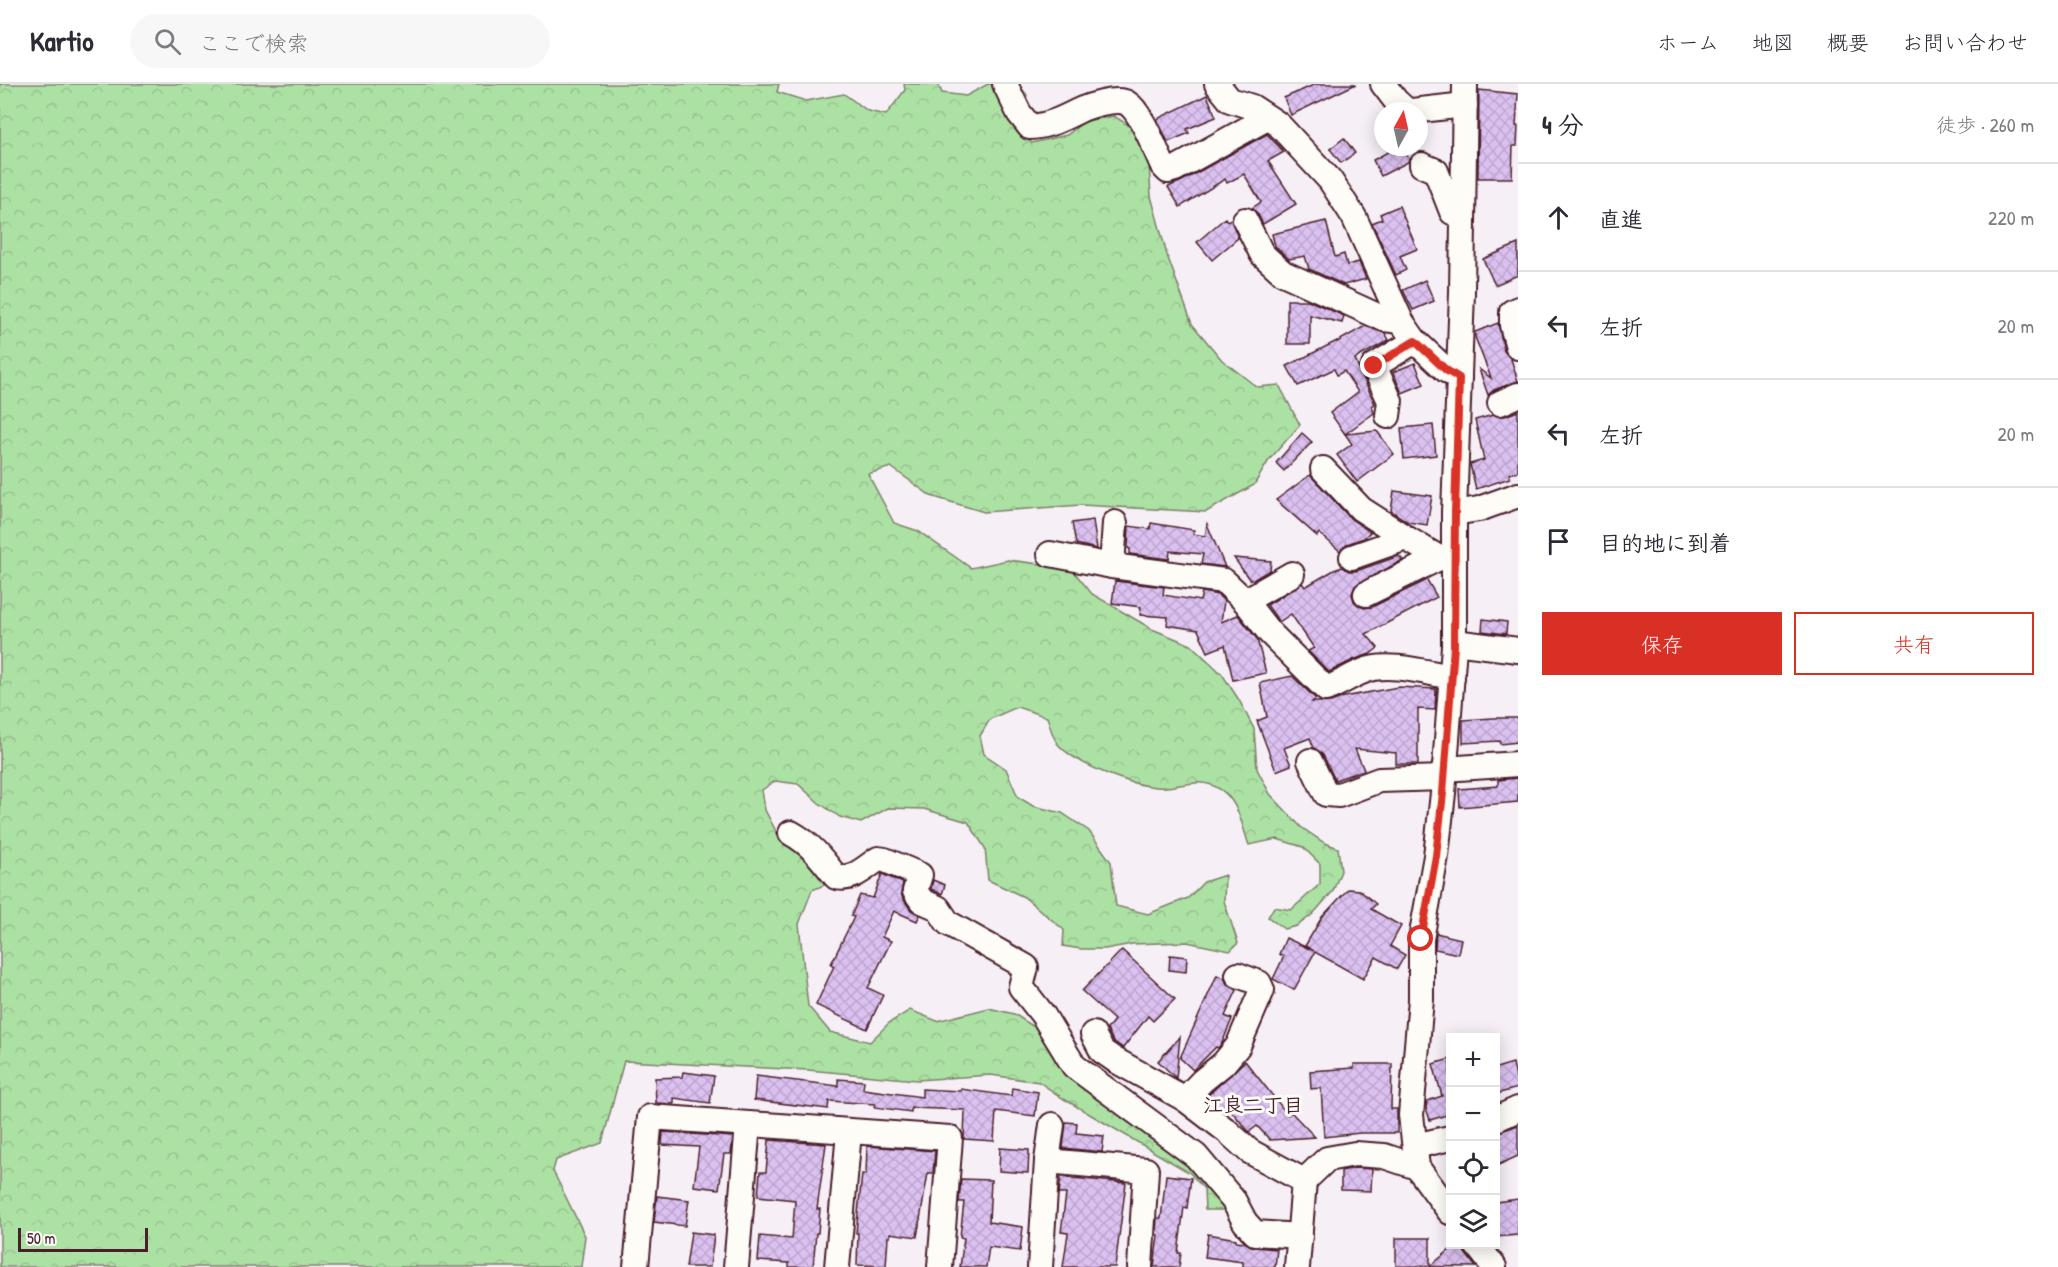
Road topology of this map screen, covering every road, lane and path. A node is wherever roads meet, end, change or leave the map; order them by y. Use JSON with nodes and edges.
{"nodes":[{"id":1,"x":1005,"y":84,"type":"edge"},
{"id":2,"x":1216,"y":84,"type":"edge"},
{"id":3,"x":1383,"y":84,"type":"edge"},
{"id":4,"x":1465,"y":94,"type":"edge"},
{"id":5,"x":1397,"y":102,"type":"edge"},
{"id":6,"x":1428,"y":106,"type":"edge"},
{"id":7,"x":1267,"y":118,"type":"junction"},
{"id":8,"x":1422,"y":165,"type":"dead end"},
{"id":9,"x":1463,"y":217,"type":"junction"},
{"id":10,"x":1245,"y":220,"type":"dead end"},
{"id":11,"x":1507,"y":312,"type":"edge"},
{"id":12,"x":1401,"y":321,"type":"junction"},
{"id":13,"x":1415,"y":341,"type":"junction"},
{"id":14,"x":1518,"y":347,"type":"edge"},
{"id":15,"x":1459,"y":378,"type":"junction"},
{"id":16,"x":1388,"y":416,"type":"dead end"},
{"id":17,"x":1323,"y":469,"type":"dead end"},
{"id":18,"x":1518,"y":495,"type":"edge"},
{"id":19,"x":1455,"y":513,"type":"junction"},
{"id":20,"x":1115,"y":523,"type":"dead end"},
{"id":21,"x":1406,"y":538,"type":"junction"},
{"id":22,"x":1050,"y":554,"type":"dead end"},
{"id":23,"x":1352,"y":557,"type":"dead end"},
{"id":24,"x":1447,"y":558,"type":"junction"},
{"id":25,"x":1112,"y":566,"type":"junction"},
{"id":26,"x":1292,"y":574,"type":"dead end"},
{"id":27,"x":1366,"y":594,"type":"dead end"},
{"id":28,"x":1245,"y":601,"type":"junction"},
{"id":29,"x":1454,"y":642,"type":"junction"},
{"id":30,"x":1518,"y":650,"type":"edge"},
{"id":31,"x":1452,"y":677,"type":"junction"},
{"id":32,"x":1310,"y":761,"type":"dead end"},
{"id":33,"x":1518,"y":764,"type":"edge"},
{"id":34,"x":1444,"y":773,"type":"junction"},
{"id":35,"x":791,"y":833,"type":"dead end"},
{"id":36,"x":1238,"y":975,"type":"dead end"},
{"id":37,"x":1094,"y":1034,"type":"dead end"},
{"id":38,"x":1185,"y":1099,"type":"junction"},
{"id":39,"x":1518,"y":1109,"type":"edge"},
{"id":40,"x":1500,"y":1117,"type":"edge"},
{"id":41,"x":748,"y":1124,"type":"junction"},
{"id":42,"x":1052,"y":1125,"type":"dead end"},
{"id":43,"x":849,"y":1132,"type":"junction"},
{"id":44,"x":1446,"y":1140,"type":"edge"},
{"id":45,"x":1416,"y":1157,"type":"junction"},
{"id":46,"x":1047,"y":1161,"type":"junction"},
{"id":47,"x":1304,"y":1181,"type":"junction"},
{"id":48,"x":1446,"y":1206,"type":"edge"},
{"id":49,"x":1300,"y":1236,"type":"junction"},
{"id":50,"x":1479,"y":1249,"type":"edge"},
{"id":51,"x":636,"y":1267,"type":"edge"},
{"id":52,"x":736,"y":1267,"type":"edge"},
{"id":53,"x":837,"y":1267,"type":"edge"},
{"id":54,"x":940,"y":1267,"type":"edge"},
{"id":55,"x":1040,"y":1267,"type":"edge"},
{"id":56,"x":1140,"y":1267,"type":"edge"},
{"id":57,"x":1297,"y":1267,"type":"edge"},
{"id":58,"x":1494,"y":1267,"type":"edge"}],
"edges":[{"from":1,"to":7,"type":"street"},
{"from":2,"to":7,"type":"street"},
{"from":3,"to":5,"type":"street"},
{"from":4,"to":6,"type":"street"},
{"from":4,"to":9,"type":"street"},
{"from":7,"to":12,"type":"street"},
{"from":8,"to":9,"type":"street"},
{"from":9,"to":15,"type":"street"},
{"from":10,"to":12,"type":"street"},
{"from":11,"to":14,"type":"street"},
{"from":12,"to":13,"type":"street"},
{"from":13,"to":15,"type":"street"},
{"from":13,"to":16,"type":"street"},
{"from":15,"to":19,"type":"street"},
{"from":17,"to":21,"type":"street"},
{"from":18,"to":19,"type":"street"},
{"from":19,"to":24,"type":"street"},
{"from":20,"to":25,"type":"street"},
{"from":21,"to":23,"type":"street"},
{"from":21,"to":24,"type":"street"},
{"from":22,"to":25,"type":"street"},
{"from":24,"to":27,"type":"street"},
{"from":24,"to":29,"type":"street"},
{"from":25,"to":28,"type":"street"},
{"from":26,"to":28,"type":"street"},
{"from":28,"to":31,"type":"street"},
{"from":29,"to":30,"type":"street"},
{"from":29,"to":31,"type":"street"},
{"from":31,"to":34,"type":"street"},
{"from":32,"to":34,"type":"street"},
{"from":33,"to":34,"type":"street"},
{"from":34,"to":45,"type":"street"},
{"from":35,"to":49,"type":"street"},
{"from":36,"to":38,"type":"street"},
{"from":37,"to":38,"type":"street"},
{"from":38,"to":47,"type":"street"},
{"from":39,"to":40,"type":"street"},
{"from":41,"to":43,"type":"street"},
{"from":41,"to":51,"type":"street"},
{"from":41,"to":52,"type":"street"},
{"from":42,"to":46,"type":"street"},
{"from":43,"to":53,"type":"street"},
{"from":43,"to":54,"type":"street"},
{"from":44,"to":45,"type":"street"},
{"from":45,"to":47,"type":"street"},
{"from":45,"to":48,"type":"street"},
{"from":46,"to":55,"type":"street"},
{"from":46,"to":56,"type":"street"},
{"from":47,"to":49,"type":"street"},
{"from":49,"to":57,"type":"street"},
{"from":50,"to":58,"type":"street"}]}
